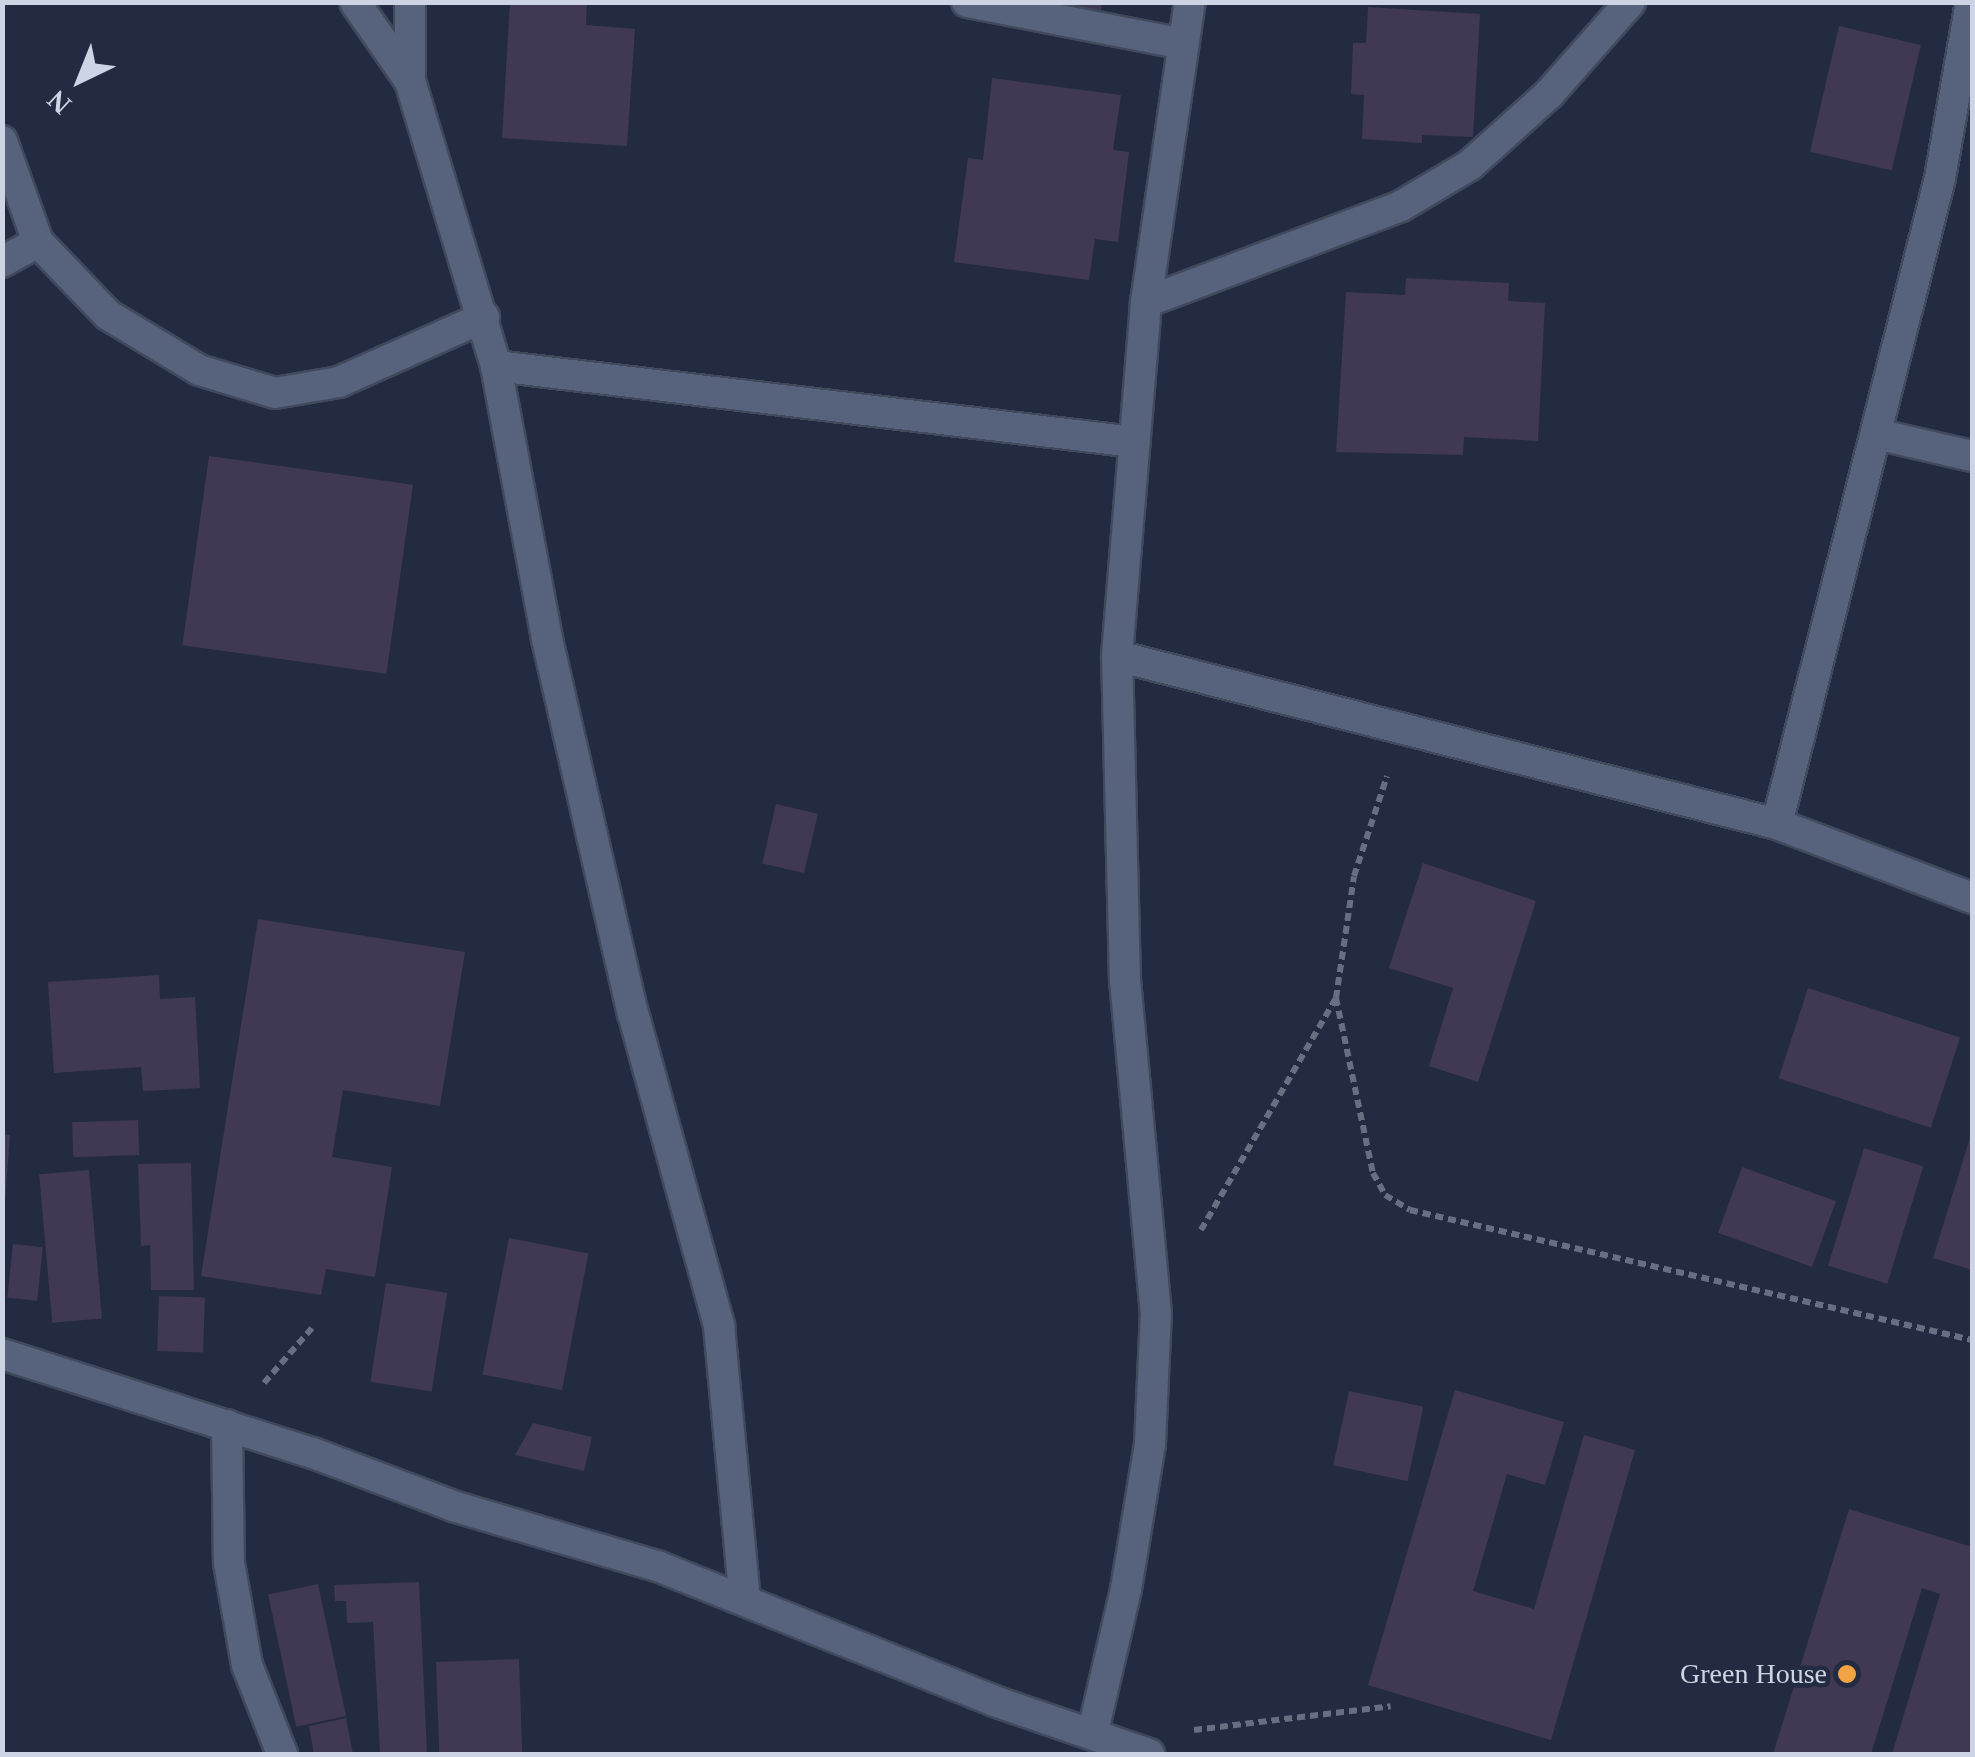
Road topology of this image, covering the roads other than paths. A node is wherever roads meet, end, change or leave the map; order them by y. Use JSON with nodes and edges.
{"nodes":[{"id":1,"x":355,"y":2,"type":"edge"},
{"id":2,"x":410,"y":2,"type":"edge"},
{"id":3,"x":967,"y":2,"type":"edge"},
{"id":4,"x":1190,"y":2,"type":"edge"},
{"id":5,"x":1630,"y":2,"type":"edge"},
{"id":6,"x":1971,"y":2,"type":"edge"},
{"id":7,"x":1183,"y":44,"type":"junction"},
{"id":8,"x":410,"y":81,"type":"junction"},
{"id":9,"x":2,"y":141,"type":"edge"},
{"id":10,"x":38,"y":242,"type":"junction"},
{"id":11,"x":2,"y":262,"type":"edge"},
{"id":12,"x":1146,"y":302,"type":"junction"},
{"id":13,"x":484,"y":318,"type":"junction"},
{"id":14,"x":496,"y":366,"type":"junction"},
{"id":15,"x":1876,"y":434,"type":"junction"},
{"id":16,"x":1134,"y":442,"type":"junction"},
{"id":17,"x":1972,"y":456,"type":"edge"},
{"id":18,"x":1117,"y":656,"type":"junction"},
{"id":19,"x":1777,"y":824,"type":"junction"},
{"id":20,"x":1972,"y":898,"type":"edge"},
{"id":21,"x":2,"y":1354,"type":"edge"},
{"id":22,"x":227,"y":1425,"type":"junction"},
{"id":23,"x":745,"y":1599,"type":"junction"},
{"id":24,"x":1105,"y":1738,"type":"junction"},
{"id":25,"x":282,"y":1754,"type":"edge"},
{"id":26,"x":1149,"y":1754,"type":"edge"}],
"edges":[{"from":1,"to":8,"type":"street"},
{"from":2,"to":8,"type":"street"},
{"from":3,"to":7,"type":"street"},
{"from":4,"to":7,"type":"street"},
{"from":5,"to":12,"type":"street"},
{"from":6,"to":15,"type":"street"},
{"from":7,"to":12,"type":"street"},
{"from":8,"to":13,"type":"street"},
{"from":9,"to":10,"type":"street"},
{"from":10,"to":11,"type":"street"},
{"from":10,"to":13,"type":"street"},
{"from":12,"to":16,"type":"street"},
{"from":13,"to":14,"type":"street"},
{"from":14,"to":16,"type":"street"},
{"from":14,"to":23,"type":"street"},
{"from":15,"to":17,"type":"street"},
{"from":15,"to":19,"type":"street"},
{"from":16,"to":18,"type":"street"},
{"from":18,"to":19,"type":"street"},
{"from":18,"to":24,"type":"street"},
{"from":19,"to":20,"type":"street"},
{"from":21,"to":22,"type":"street"},
{"from":22,"to":23,"type":"street"},
{"from":22,"to":25,"type":"street"},
{"from":23,"to":24,"type":"street"},
{"from":24,"to":26,"type":"street"}]}
